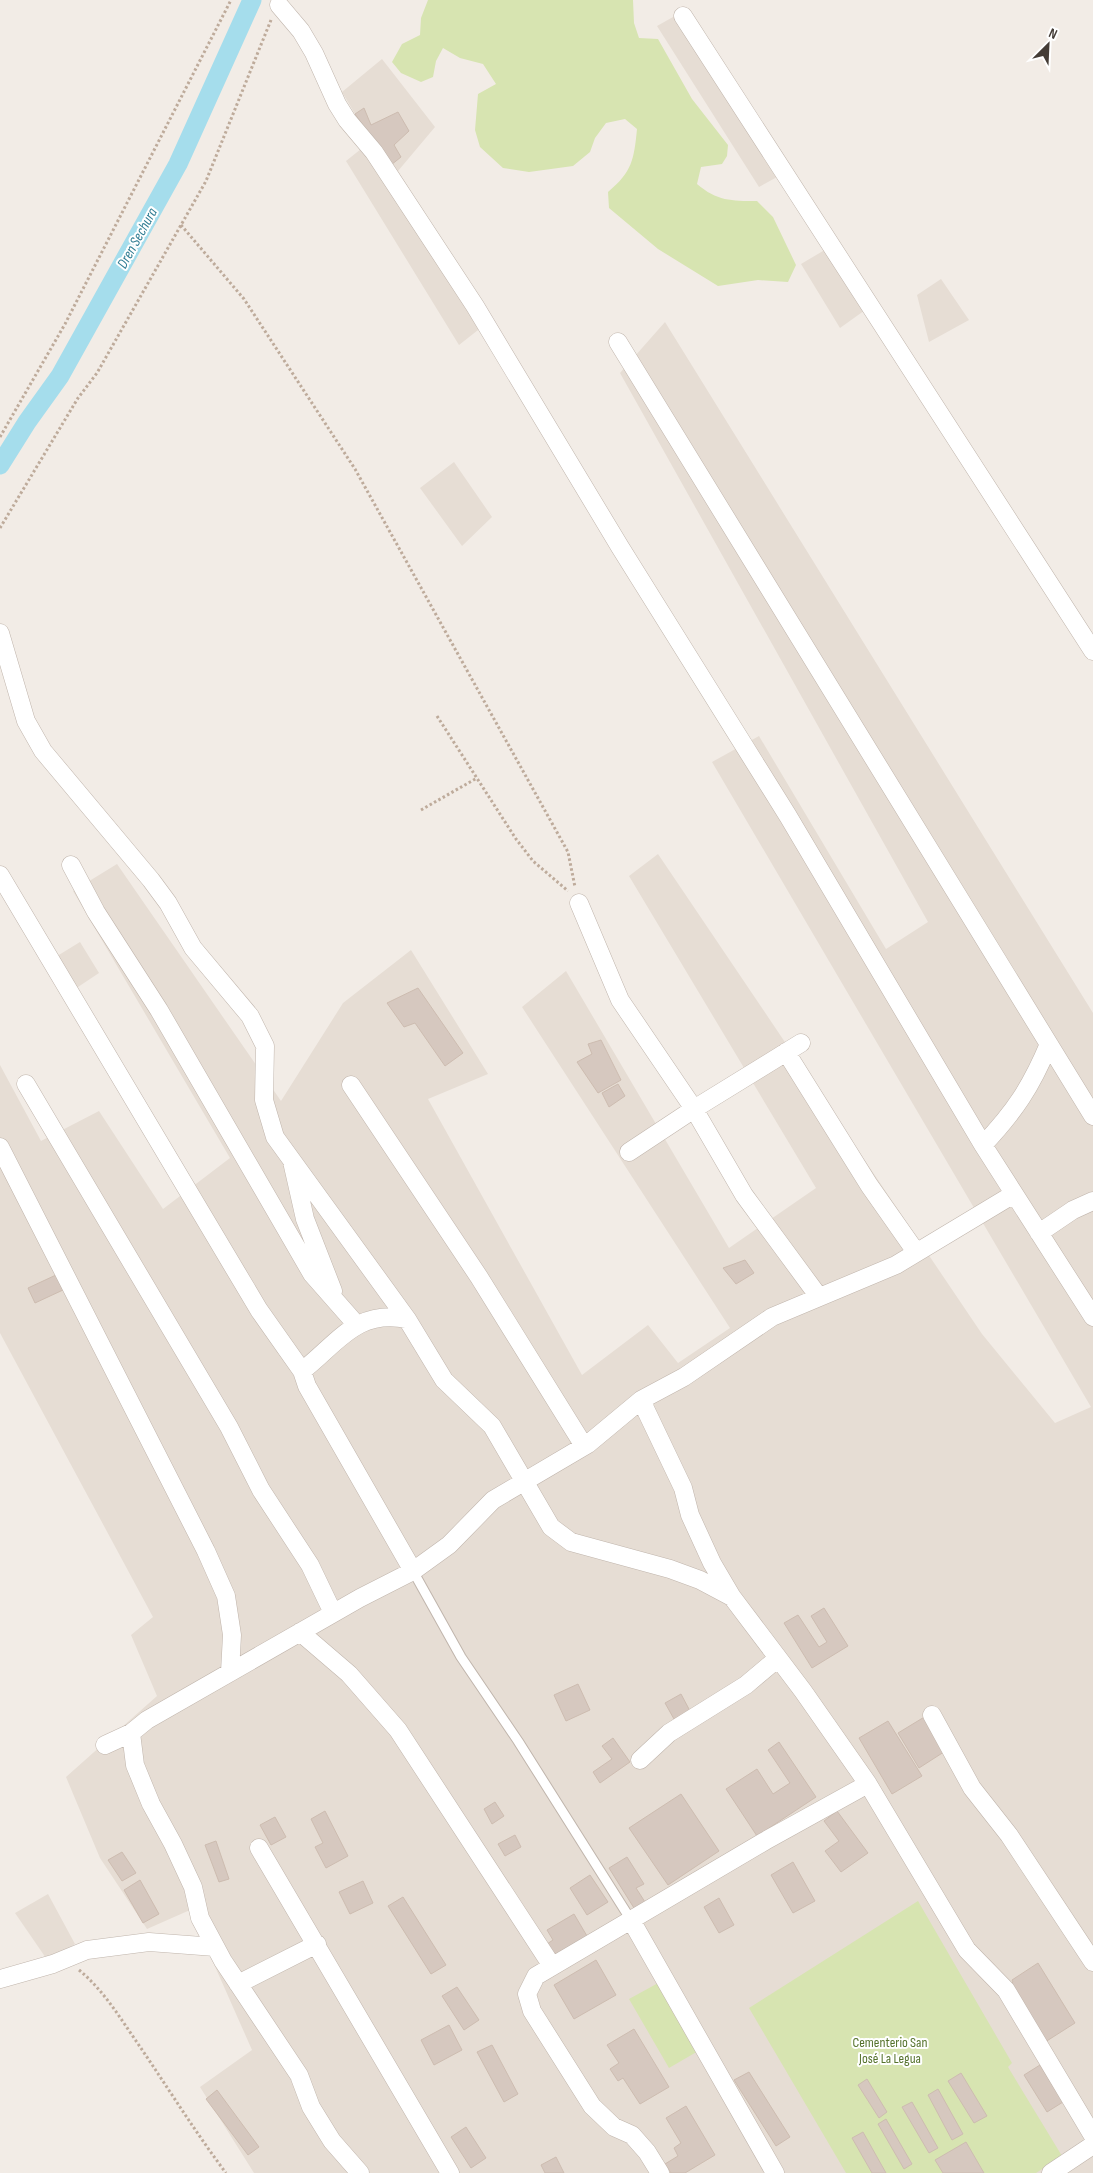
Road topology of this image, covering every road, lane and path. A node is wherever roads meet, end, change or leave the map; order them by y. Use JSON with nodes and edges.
{"nodes":[{"id":1,"x":230,"y":0,"type":"edge"},
{"id":2,"x":279,"y":5,"type":"joint"},
{"id":3,"x":683,"y":16,"type":"dead end"},
{"id":4,"x":181,"y":225,"type":"junction"},
{"id":5,"x":618,"y":342,"type":"dead end"},
{"id":6,"x":0,"y":437,"type":"edge"},
{"id":7,"x":0,"y":528,"type":"edge"},
{"id":8,"x":0,"y":632,"type":"edge"},
{"id":9,"x":1093,"y":651,"type":"edge"},
{"id":10,"x":437,"y":716,"type":"dead end"},
{"id":11,"x":477,"y":778,"type":"junction"},
{"id":12,"x":421,"y":810,"type":"dead end"},
{"id":13,"x":71,"y":865,"type":"dead end"},
{"id":14,"x":0,"y":875,"type":"edge"},
{"id":15,"x":579,"y":903,"type":"junction"},
{"id":16,"x":802,"y":1043,"type":"dead end"},
{"id":17,"x":1049,"y":1044,"type":"junction"},
{"id":18,"x":786,"y":1052,"type":"junction"},
{"id":19,"x":26,"y":1084,"type":"dead end"},
{"id":20,"x":351,"y":1085,"type":"dead end"},
{"id":21,"x":694,"y":1109,"type":"junction"},
{"id":22,"x":1093,"y":1116,"type":"edge"},
{"id":23,"x":983,"y":1145,"type":"junction"},
{"id":24,"x":0,"y":1147,"type":"edge"},
{"id":25,"x":630,"y":1152,"type":"dead end"},
{"id":26,"x":291,"y":1160,"type":"junction"},
{"id":27,"x":1014,"y":1194,"type":"junction"},
{"id":28,"x":1093,"y":1201,"type":"edge"},
{"id":29,"x":1039,"y":1233,"type":"junction"},
{"id":30,"x":916,"y":1252,"type":"junction"},
{"id":31,"x":819,"y":1297,"type":"junction"},
{"id":32,"x":338,"y":1303,"type":"junction"},
{"id":33,"x":1093,"y":1317,"type":"edge"},
{"id":34,"x":407,"y":1319,"type":"junction"},
{"id":35,"x":356,"y":1324,"type":"junction"},
{"id":36,"x":302,"y":1371,"type":"junction"},
{"id":37,"x":641,"y":1400,"type":"junction"},
{"id":38,"x":584,"y":1446,"type":"junction"},
{"id":39,"x":523,"y":1482,"type":"junction"},
{"id":40,"x":413,"y":1571,"type":"junction"},
{"id":41,"x":732,"y":1597,"type":"junction"},
{"id":42,"x":333,"y":1614,"type":"junction"},
{"id":43,"x":300,"y":1632,"type":"junction"},
{"id":44,"x":778,"y":1658,"type":"junction"},
{"id":45,"x":230,"y":1672,"type":"junction"},
{"id":46,"x":932,"y":1715,"type":"dead end"},
{"id":47,"x":131,"y":1733,"type":"junction"},
{"id":48,"x":105,"y":1746,"type":"dead end"},
{"id":49,"x":640,"y":1760,"type":"dead end"},
{"id":50,"x":868,"y":1784,"type":"junction"},
{"id":51,"x":260,"y":1848,"type":"dead end"},
{"id":52,"x":631,"y":1920,"type":"junction"},
{"id":53,"x":317,"y":1944,"type":"junction"},
{"id":54,"x":215,"y":1946,"type":"junction"},
{"id":55,"x":65,"y":1959,"type":"junction"},
{"id":56,"x":1093,"y":1962,"type":"edge"},
{"id":57,"x":552,"y":1966,"type":"junction"},
{"id":58,"x":0,"y":1979,"type":"edge"},
{"id":59,"x":238,"y":1984,"type":"junction"},
{"id":60,"x":1093,"y":2136,"type":"edge"},
{"id":61,"x":1093,"y":2145,"type":"edge"},
{"id":62,"x":226,"y":2173,"type":"edge"},
{"id":63,"x":360,"y":2173,"type":"edge"},
{"id":64,"x":450,"y":2173,"type":"edge"},
{"id":65,"x":660,"y":2173,"type":"edge"},
{"id":66,"x":775,"y":2173,"type":"edge"},
{"id":67,"x":1051,"y":2173,"type":"edge"}],
"edges":[{"from":1,"to":6,"type":"path"},
{"from":2,"to":4,"type":"path"},
{"from":2,"to":23,"type":"street"},
{"from":3,"to":9,"type":"street"},
{"from":4,"to":7,"type":"path"},
{"from":4,"to":15,"type":"path"},
{"from":5,"to":17,"type":"street"},
{"from":8,"to":26,"type":"street"},
{"from":10,"to":11,"type":"path"},
{"from":11,"to":12,"type":"path"},
{"from":11,"to":15,"type":"path"},
{"from":13,"to":32,"type":"street"},
{"from":14,"to":36,"type":"street"},
{"from":15,"to":21,"type":"street"},
{"from":16,"to":18,"type":"street"},
{"from":17,"to":22,"type":"street"},
{"from":17,"to":23,"type":"street"},
{"from":18,"to":21,"type":"street"},
{"from":18,"to":30,"type":"street"},
{"from":19,"to":42,"type":"street"},
{"from":20,"to":38,"type":"street"},
{"from":21,"to":25,"type":"street"},
{"from":21,"to":31,"type":"street"},
{"from":23,"to":27,"type":"street"},
{"from":24,"to":45,"type":"street"},
{"from":26,"to":32,"type":"street"},
{"from":26,"to":34,"type":"street"},
{"from":27,"to":29,"type":"street"},
{"from":27,"to":30,"type":"street"},
{"from":28,"to":29,"type":"street"},
{"from":29,"to":33,"type":"street"},
{"from":30,"to":31,"type":"street"},
{"from":31,"to":37,"type":"street"},
{"from":32,"to":35,"type":"street"},
{"from":34,"to":35,"type":"street"},
{"from":34,"to":39,"type":"street"},
{"from":35,"to":36,"type":"street"},
{"from":36,"to":40,"type":"street"},
{"from":37,"to":38,"type":"street"},
{"from":37,"to":41,"type":"street"},
{"from":38,"to":39,"type":"street"},
{"from":39,"to":40,"type":"street"},
{"from":39,"to":41,"type":"street"},
{"from":40,"to":42,"type":"street"},
{"from":40,"to":52,"type":"lane"},
{"from":41,"to":44,"type":"street"},
{"from":42,"to":43,"type":"street"},
{"from":43,"to":45,"type":"street"},
{"from":43,"to":57,"type":"street"},
{"from":44,"to":49,"type":"street"},
{"from":44,"to":50,"type":"street"},
{"from":45,"to":47,"type":"street"},
{"from":46,"to":56,"type":"street"},
{"from":47,"to":48,"type":"street"},
{"from":47,"to":54,"type":"street"},
{"from":50,"to":52,"type":"street"},
{"from":50,"to":60,"type":"street"},
{"from":51,"to":53,"type":"street"},
{"from":52,"to":57,"type":"street"},
{"from":52,"to":66,"type":"street"},
{"from":53,"to":59,"type":"street"},
{"from":53,"to":64,"type":"street"},
{"from":54,"to":55,"type":"street"},
{"from":54,"to":59,"type":"street"},
{"from":55,"to":58,"type":"street"},
{"from":55,"to":62,"type":"path"},
{"from":57,"to":65,"type":"street"},
{"from":59,"to":63,"type":"street"},
{"from":61,"to":67,"type":"street"}]}
